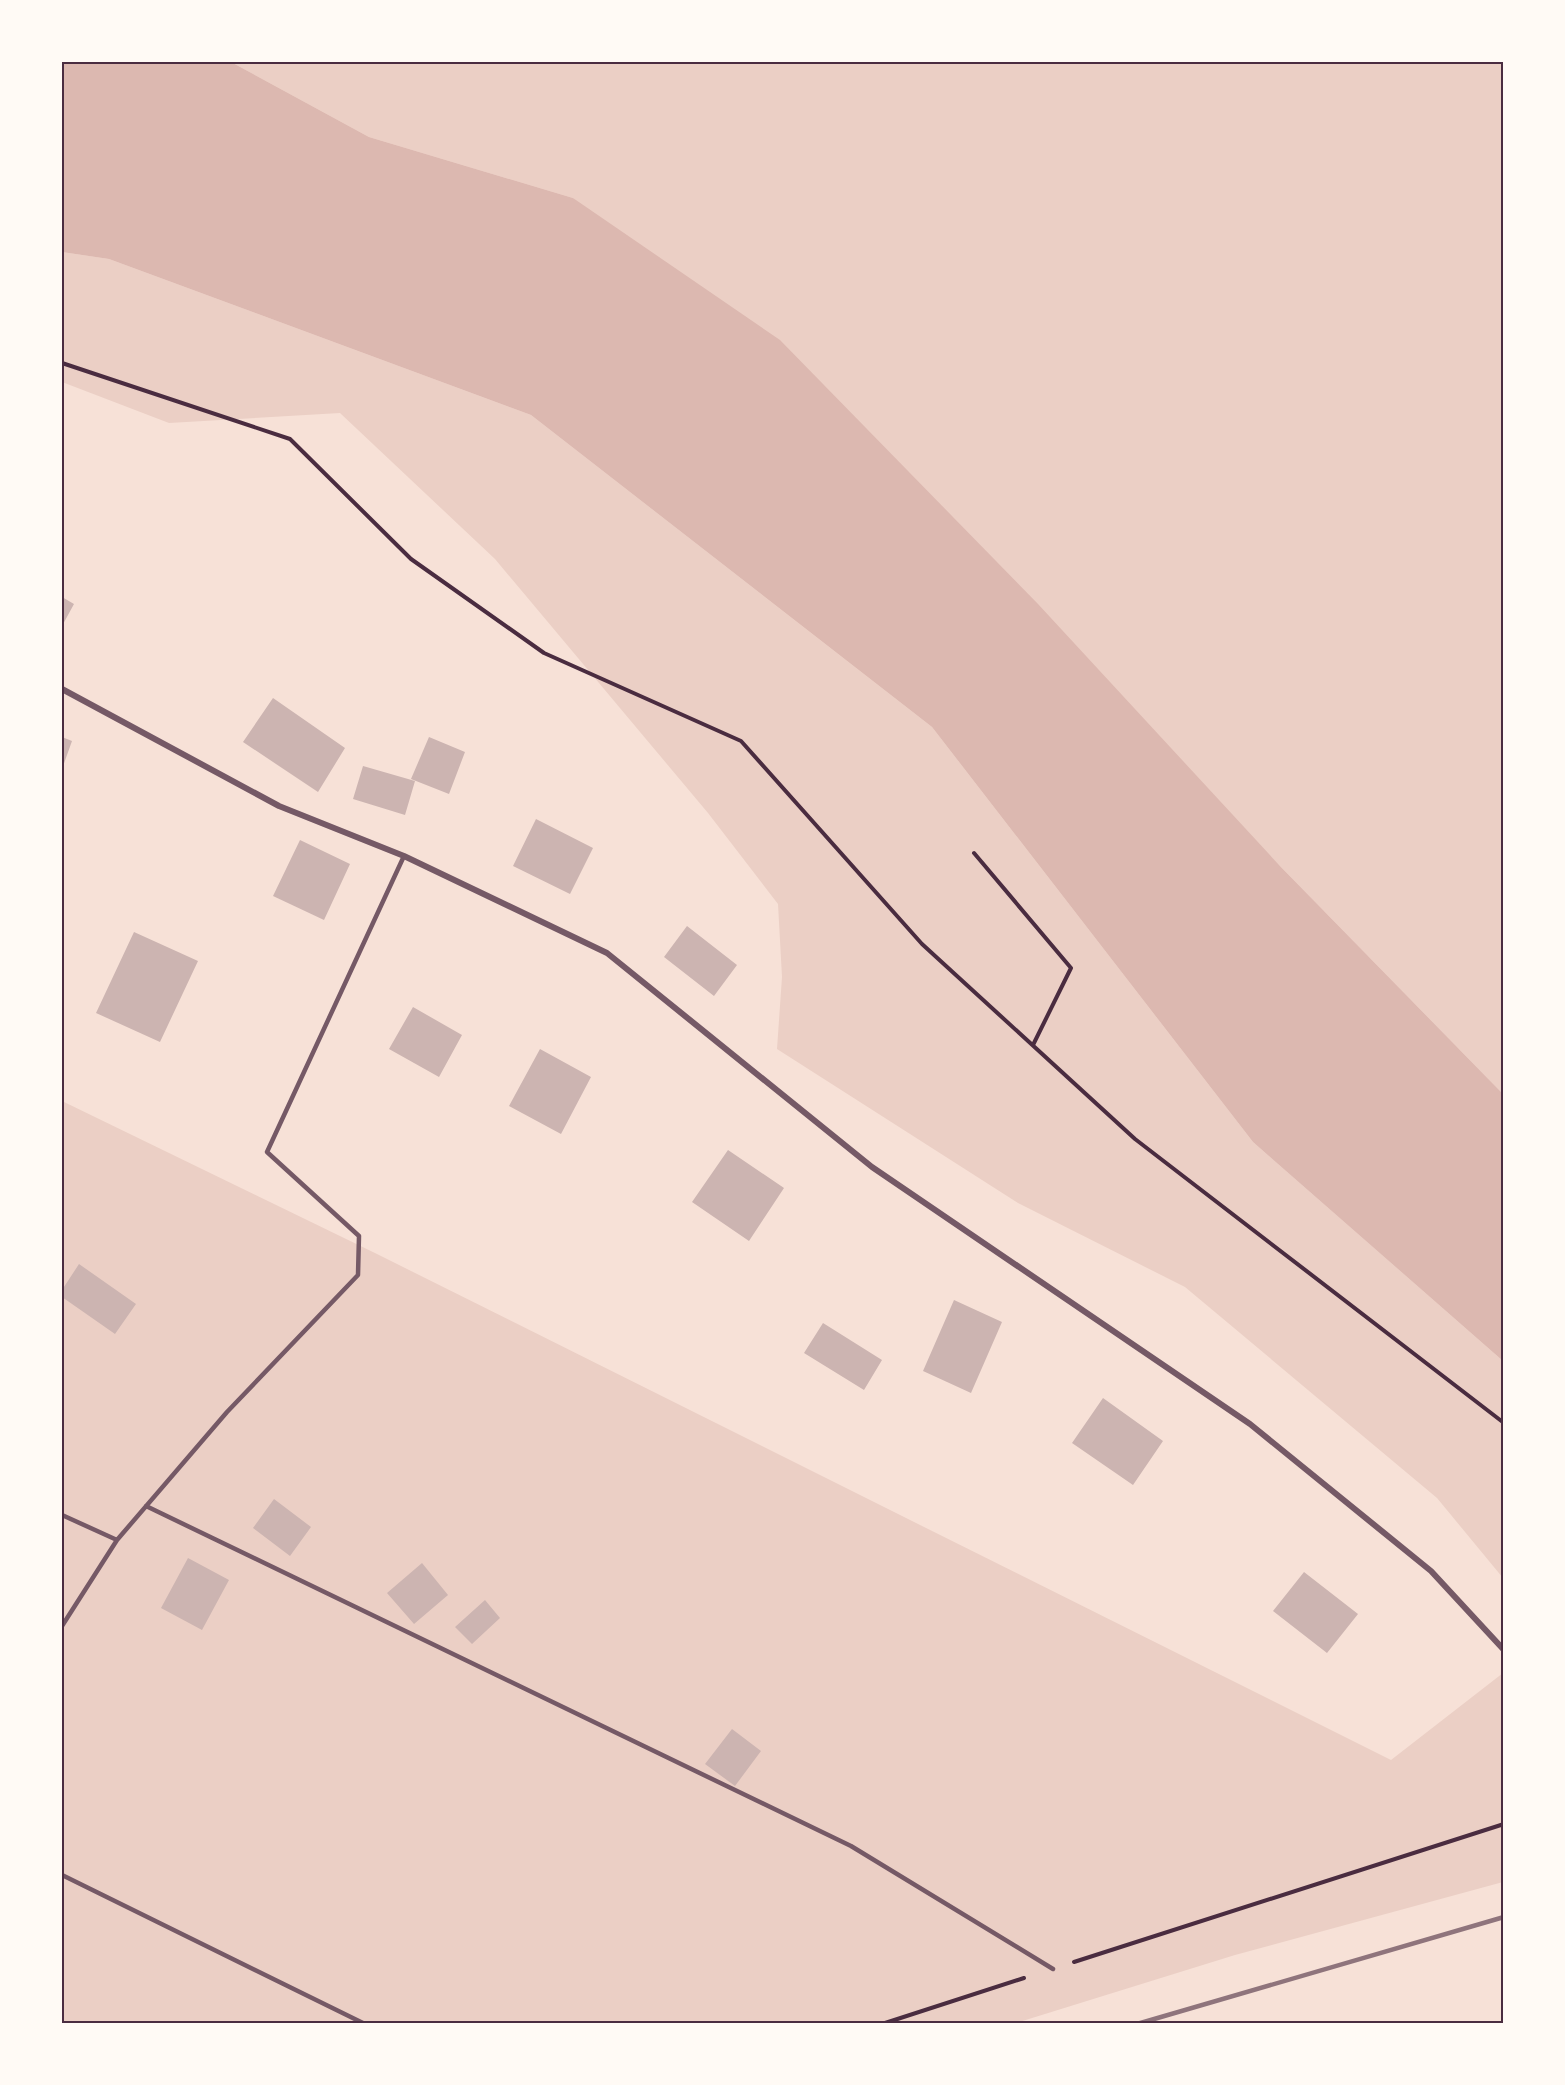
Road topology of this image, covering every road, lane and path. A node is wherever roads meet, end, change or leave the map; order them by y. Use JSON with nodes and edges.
{"nodes":[{"id":1,"x":62,"y":363,"type":"edge"},
{"id":2,"x":62,"y":689,"type":"edge"},
{"id":3,"x":974,"y":853,"type":"dead end"},
{"id":4,"x":404,"y":856,"type":"junction"},
{"id":5,"x":1033,"y":1045,"type":"junction"},
{"id":6,"x":1503,"y":1423,"type":"edge"},
{"id":7,"x":146,"y":1506,"type":"junction"},
{"id":8,"x":62,"y":1515,"type":"edge"},
{"id":9,"x":117,"y":1540,"type":"junction"},
{"id":10,"x":62,"y":1626,"type":"edge"},
{"id":11,"x":1503,"y":1650,"type":"edge"},
{"id":12,"x":1503,"y":1824,"type":"edge"},
{"id":13,"x":62,"y":1875,"type":"edge"},
{"id":14,"x":1053,"y":1969,"type":"junction"},
{"id":15,"x":365,"y":2024,"type":"edge"},
{"id":16,"x":882,"y":2024,"type":"edge"}],
"edges":[{"from":1,"to":5,"type":"path"},
{"from":2,"to":4,"type":"street"},
{"from":3,"to":5,"type":"path"},
{"from":4,"to":7,"type":"lane"},
{"from":4,"to":11,"type":"street"},
{"from":5,"to":6,"type":"path"},
{"from":7,"to":9,"type":"lane"},
{"from":7,"to":14,"type":"lane"},
{"from":8,"to":9,"type":"lane"},
{"from":9,"to":10,"type":"lane"},
{"from":12,"to":14,"type":"path"},
{"from":13,"to":15,"type":"lane"},
{"from":14,"to":16,"type":"path"}]}
